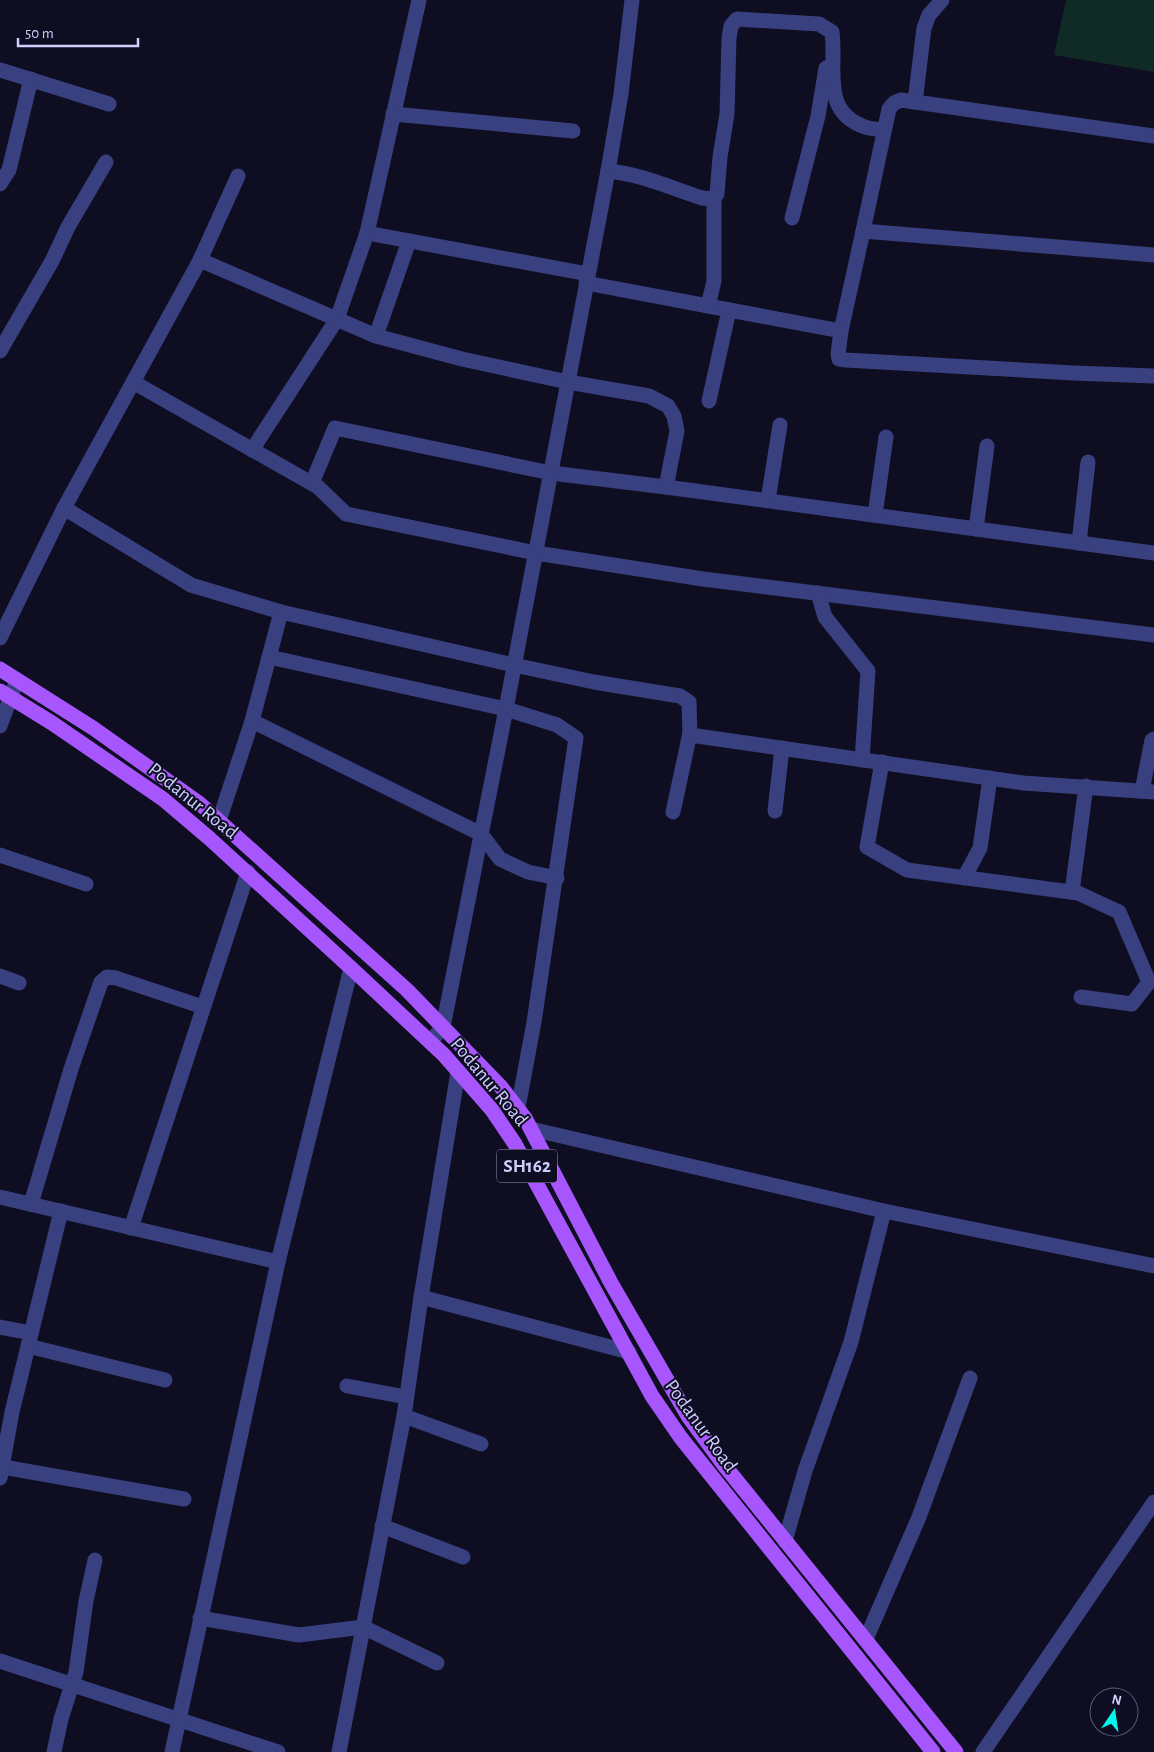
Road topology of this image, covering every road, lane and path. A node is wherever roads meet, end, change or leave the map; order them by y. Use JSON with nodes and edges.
{"nodes":[{"id":1,"x":419,"y":0,"type":"edge"},
{"id":2,"x":632,"y":0,"type":"edge"},
{"id":3,"x":942,"y":0,"type":"edge"},
{"id":4,"x":832,"y":32,"type":"junction"},
{"id":5,"x":0,"y":70,"type":"edge"},
{"id":6,"x":31,"y":79,"type":"junction"},
{"id":7,"x":915,"y":102,"type":"junction"},
{"id":8,"x":109,"y":104,"type":"dead end"},
{"id":9,"x":393,"y":114,"type":"junction"},
{"id":10,"x":884,"y":130,"type":"junction"},
{"id":11,"x":573,"y":131,"type":"dead end"},
{"id":12,"x":1154,"y":136,"type":"edge"},
{"id":13,"x":106,"y":162,"type":"dead end"},
{"id":14,"x":608,"y":171,"type":"junction"},
{"id":15,"x":238,"y":176,"type":"dead end"},
{"id":16,"x":0,"y":184,"type":"edge"},
{"id":17,"x":714,"y":197,"type":"junction"},
{"id":18,"x":792,"y":218,"type":"dead end"},
{"id":19,"x":863,"y":231,"type":"junction"},
{"id":20,"x":367,"y":233,"type":"junction"},
{"id":21,"x":409,"y":241,"type":"junction"},
{"id":22,"x":1154,"y":255,"type":"edge"},
{"id":23,"x":200,"y":260,"type":"junction"},
{"id":24,"x":587,"y":278,"type":"junction"},
{"id":25,"x":708,"y":306,"type":"junction"},
{"id":26,"x":729,"y":310,"type":"junction"},
{"id":27,"x":337,"y":319,"type":"junction"},
{"id":28,"x":841,"y":330,"type":"junction"},
{"id":29,"x":376,"y":336,"type":"junction"},
{"id":30,"x":0,"y":351,"type":"edge"},
{"id":31,"x":1154,"y":376,"type":"edge"},
{"id":32,"x":133,"y":382,"type":"junction"},
{"id":33,"x":568,"y":382,"type":"junction"},
{"id":34,"x":709,"y":401,"type":"dead end"},
{"id":35,"x":780,"y":425,"type":"dead end"},
{"id":36,"x":886,"y":437,"type":"dead end"},
{"id":37,"x":986,"y":446,"type":"dead end"},
{"id":38,"x":252,"y":450,"type":"junction"},
{"id":39,"x":1088,"y":462,"type":"dead end"},
{"id":40,"x":551,"y":473,"type":"junction"},
{"id":41,"x":312,"y":484,"type":"junction"},
{"id":42,"x":666,"y":486,"type":"junction"},
{"id":43,"x":768,"y":500,"type":"junction"},
{"id":44,"x":64,"y":508,"type":"junction"},
{"id":45,"x":875,"y":515,"type":"junction"},
{"id":46,"x":976,"y":529,"type":"junction"},
{"id":47,"x":1079,"y":543,"type":"junction"},
{"id":48,"x":1154,"y":553,"type":"edge"},
{"id":49,"x":536,"y":554,"type":"junction"},
{"id":50,"x":818,"y":593,"type":"junction"},
{"id":51,"x":281,"y":612,"type":"junction"},
{"id":52,"x":1154,"y":635,"type":"edge"},
{"id":53,"x":0,"y":638,"type":"edge"},
{"id":54,"x":269,"y":657,"type":"junction"},
{"id":55,"x":514,"y":665,"type":"junction"},
{"id":56,"x":0,"y":669,"type":"edge"},
{"id":57,"x":17,"y":680,"type":"junction"},
{"id":58,"x":5,"y":694,"type":"edge"},
{"id":59,"x":506,"y":709,"type":"junction"},
{"id":60,"x":252,"y":721,"type":"junction"},
{"id":61,"x":0,"y":726,"type":"edge"},
{"id":62,"x":690,"y":733,"type":"junction"},
{"id":63,"x":1154,"y":738,"type":"edge"},
{"id":64,"x":782,"y":748,"type":"junction"},
{"id":65,"x":862,"y":760,"type":"junction"},
{"id":66,"x":882,"y":762,"type":"junction"},
{"id":67,"x":990,"y":778,"type":"junction"},
{"id":68,"x":1086,"y":786,"type":"junction"},
{"id":69,"x":1148,"y":791,"type":"edge"},
{"id":70,"x":775,"y":811,"type":"dead end"},
{"id":71,"x":673,"y":812,"type":"dead end"},
{"id":72,"x":219,"y":821,"type":"junction"},
{"id":73,"x":481,"y":834,"type":"junction"},
{"id":74,"x":0,"y":855,"type":"edge"},
{"id":75,"x":248,"y":872,"type":"junction"},
{"id":76,"x":557,"y":878,"type":"junction"},
{"id":77,"x":964,"y":878,"type":"junction"},
{"id":78,"x":86,"y":884,"type":"dead end"},
{"id":79,"x":1072,"y":892,"type":"junction"},
{"id":80,"x":352,"y":968,"type":"junction"},
{"id":81,"x":0,"y":976,"type":"edge"},
{"id":82,"x":19,"y":983,"type":"dead end"},
{"id":83,"x":1081,"y":997,"type":"dead end"},
{"id":84,"x":203,"y":1008,"type":"junction"},
{"id":85,"x":443,"y":1027,"type":"junction"},
{"id":86,"x":430,"y":1042,"type":"junction"},
{"id":87,"x":458,"y":1072,"type":"junction"},
{"id":88,"x":518,"y":1108,"type":"junction"},
{"id":89,"x":531,"y":1129,"type":"junction"},
{"id":90,"x":0,"y":1197,"type":"edge"},
{"id":91,"x":31,"y":1204,"type":"junction"},
{"id":92,"x":884,"y":1211,"type":"junction"},
{"id":93,"x":61,"y":1212,"type":"junction"},
{"id":94,"x":131,"y":1228,"type":"junction"},
{"id":95,"x":278,"y":1262,"type":"junction"},
{"id":96,"x":1154,"y":1266,"type":"edge"},
{"id":97,"x":421,"y":1297,"type":"junction"},
{"id":98,"x":0,"y":1327,"type":"edge"},
{"id":99,"x":30,"y":1339,"type":"junction"},
{"id":100,"x":629,"y":1352,"type":"junction"},
{"id":101,"x":970,"y":1378,"type":"dead end"},
{"id":102,"x":165,"y":1380,"type":"dead end"},
{"id":103,"x":347,"y":1386,"type":"dead end"},
{"id":104,"x":406,"y":1398,"type":"junction"},
{"id":105,"x":6,"y":1410,"type":"edge"},
{"id":106,"x":404,"y":1416,"type":"junction"},
{"id":107,"x":481,"y":1444,"type":"dead end"},
{"id":108,"x":2,"y":1464,"type":"edge"},
{"id":109,"x":184,"y":1499,"type":"dead end"},
{"id":110,"x":1154,"y":1502,"type":"edge"},
{"id":111,"x":382,"y":1526,"type":"junction"},
{"id":112,"x":785,"y":1541,"type":"junction"},
{"id":113,"x":463,"y":1557,"type":"dead end"},
{"id":114,"x":96,"y":1560,"type":"dead end"},
{"id":115,"x":200,"y":1618,"type":"junction"},
{"id":116,"x":363,"y":1627,"type":"junction"},
{"id":117,"x":866,"y":1639,"type":"junction"},
{"id":118,"x":0,"y":1662,"type":"edge"},
{"id":119,"x":437,"y":1663,"type":"dead end"},
{"id":120,"x":72,"y":1685,"type":"junction"},
{"id":121,"x":178,"y":1720,"type":"junction"},
{"id":122,"x":54,"y":1752,"type":"edge"},
{"id":123,"x":172,"y":1752,"type":"edge"},
{"id":124,"x":278,"y":1752,"type":"edge"},
{"id":125,"x":338,"y":1752,"type":"edge"},
{"id":126,"x":933,"y":1752,"type":"edge"},
{"id":127,"x":956,"y":1752,"type":"edge"},
{"id":128,"x":984,"y":1752,"type":"edge"}],
"edges":[{"from":1,"to":9,"type":"street"},
{"from":2,"to":14,"type":"street"},
{"from":3,"to":7,"type":"street"},
{"from":4,"to":10,"type":"street"},
{"from":4,"to":17,"type":"street"},
{"from":4,"to":18,"type":"street"},
{"from":5,"to":6,"type":"street"},
{"from":6,"to":8,"type":"street"},
{"from":6,"to":16,"type":"street"},
{"from":7,"to":10,"type":"street"},
{"from":7,"to":12,"type":"street"},
{"from":9,"to":11,"type":"street"},
{"from":9,"to":20,"type":"street"},
{"from":10,"to":19,"type":"street"},
{"from":13,"to":30,"type":"street"},
{"from":14,"to":17,"type":"street"},
{"from":14,"to":24,"type":"street"},
{"from":15,"to":23,"type":"street"},
{"from":17,"to":25,"type":"street"},
{"from":19,"to":22,"type":"street"},
{"from":19,"to":28,"type":"street"},
{"from":20,"to":21,"type":"street"},
{"from":20,"to":27,"type":"street"},
{"from":21,"to":24,"type":"street"},
{"from":21,"to":29,"type":"street"},
{"from":23,"to":27,"type":"street"},
{"from":23,"to":32,"type":"street"},
{"from":24,"to":25,"type":"street"},
{"from":24,"to":33,"type":"street"},
{"from":25,"to":26,"type":"street"},
{"from":26,"to":28,"type":"street"},
{"from":26,"to":34,"type":"street"},
{"from":27,"to":29,"type":"street"},
{"from":27,"to":38,"type":"street"},
{"from":28,"to":31,"type":"street"},
{"from":29,"to":33,"type":"street"},
{"from":32,"to":38,"type":"street"},
{"from":32,"to":44,"type":"street"},
{"from":33,"to":40,"type":"street"},
{"from":33,"to":42,"type":"street"},
{"from":35,"to":43,"type":"street"},
{"from":36,"to":45,"type":"street"},
{"from":37,"to":46,"type":"street"},
{"from":38,"to":41,"type":"street"},
{"from":39,"to":47,"type":"street"},
{"from":40,"to":41,"type":"street"},
{"from":40,"to":42,"type":"street"},
{"from":40,"to":49,"type":"street"},
{"from":41,"to":49,"type":"street"},
{"from":42,"to":43,"type":"street"},
{"from":43,"to":45,"type":"street"},
{"from":44,"to":51,"type":"street"},
{"from":44,"to":53,"type":"street"},
{"from":45,"to":46,"type":"street"},
{"from":46,"to":47,"type":"street"},
{"from":47,"to":48,"type":"street"},
{"from":49,"to":50,"type":"street"},
{"from":49,"to":55,"type":"street"},
{"from":50,"to":52,"type":"street"},
{"from":50,"to":65,"type":"street"},
{"from":51,"to":54,"type":"street"},
{"from":51,"to":55,"type":"street"},
{"from":54,"to":59,"type":"street"},
{"from":54,"to":60,"type":"street"},
{"from":55,"to":59,"type":"street"},
{"from":55,"to":62,"type":"street"},
{"from":56,"to":57,"type":"main road"},
{"from":57,"to":58,"type":"street"},
{"from":57,"to":72,"type":"main road"},
{"from":58,"to":61,"type":"street"},
{"from":58,"to":75,"type":"main road","name":"Podanur Road","number":"SH162"},
{"from":59,"to":73,"type":"street"},
{"from":59,"to":76,"type":"street"},
{"from":60,"to":72,"type":"street"},
{"from":60,"to":73,"type":"street"},
{"from":62,"to":64,"type":"street"},
{"from":62,"to":71,"type":"street"},
{"from":63,"to":69,"type":"street"},
{"from":64,"to":65,"type":"street"},
{"from":64,"to":70,"type":"street"},
{"from":65,"to":66,"type":"street"},
{"from":66,"to":67,"type":"street"},
{"from":66,"to":77,"type":"street"},
{"from":67,"to":68,"type":"street"},
{"from":67,"to":77,"type":"street"},
{"from":68,"to":69,"type":"street"},
{"from":68,"to":79,"type":"street"},
{"from":72,"to":85,"type":"main road"},
{"from":73,"to":76,"type":"street"},
{"from":73,"to":85,"type":"street"},
{"from":74,"to":78,"type":"street"},
{"from":75,"to":80,"type":"main road","name":"Podanur Road","number":"SH162"},
{"from":75,"to":84,"type":"street"},
{"from":76,"to":88,"type":"street"},
{"from":77,"to":79,"type":"street"},
{"from":79,"to":83,"type":"street"},
{"from":80,"to":86,"type":"main road","name":"Podanur Road","number":"SH162"},
{"from":80,"to":95,"type":"street"},
{"from":81,"to":82,"type":"street"},
{"from":84,"to":91,"type":"street"},
{"from":84,"to":94,"type":"street"},
{"from":85,"to":86,"type":"street"},
{"from":85,"to":88,"type":"main road"},
{"from":86,"to":87,"type":"main road","name":"Podanur Road","number":"SH162"},
{"from":87,"to":97,"type":"street"},
{"from":87,"to":100,"type":"main road","name":"Podanur Road","number":"SH162"},
{"from":88,"to":89,"type":"main road"},
{"from":89,"to":92,"type":"street"},
{"from":89,"to":112,"type":"main road"},
{"from":90,"to":91,"type":"street"},
{"from":91,"to":93,"type":"street"},
{"from":92,"to":96,"type":"street"},
{"from":92,"to":112,"type":"street"},
{"from":93,"to":94,"type":"street"},
{"from":93,"to":99,"type":"street"},
{"from":94,"to":95,"type":"street"},
{"from":95,"to":115,"type":"street"},
{"from":97,"to":100,"type":"street"},
{"from":97,"to":104,"type":"street"},
{"from":98,"to":99,"type":"street"},
{"from":99,"to":102,"type":"street"},
{"from":99,"to":105,"type":"street"},
{"from":100,"to":126,"type":"main road","name":"Podanur Road","number":"SH162"},
{"from":101,"to":117,"type":"street"},
{"from":103,"to":104,"type":"street"},
{"from":104,"to":106,"type":"street"},
{"from":105,"to":108,"type":"street"},
{"from":106,"to":107,"type":"street"},
{"from":106,"to":111,"type":"street"},
{"from":108,"to":109,"type":"street"},
{"from":110,"to":128,"type":"street"},
{"from":111,"to":113,"type":"street"},
{"from":111,"to":116,"type":"street"},
{"from":112,"to":117,"type":"main road"},
{"from":114,"to":120,"type":"street"},
{"from":115,"to":116,"type":"street"},
{"from":115,"to":121,"type":"street"},
{"from":116,"to":119,"type":"street"},
{"from":116,"to":125,"type":"street"},
{"from":117,"to":127,"type":"main road"},
{"from":118,"to":120,"type":"street"},
{"from":120,"to":121,"type":"street"},
{"from":120,"to":122,"type":"street"},
{"from":121,"to":123,"type":"street"},
{"from":121,"to":124,"type":"street"}]}
